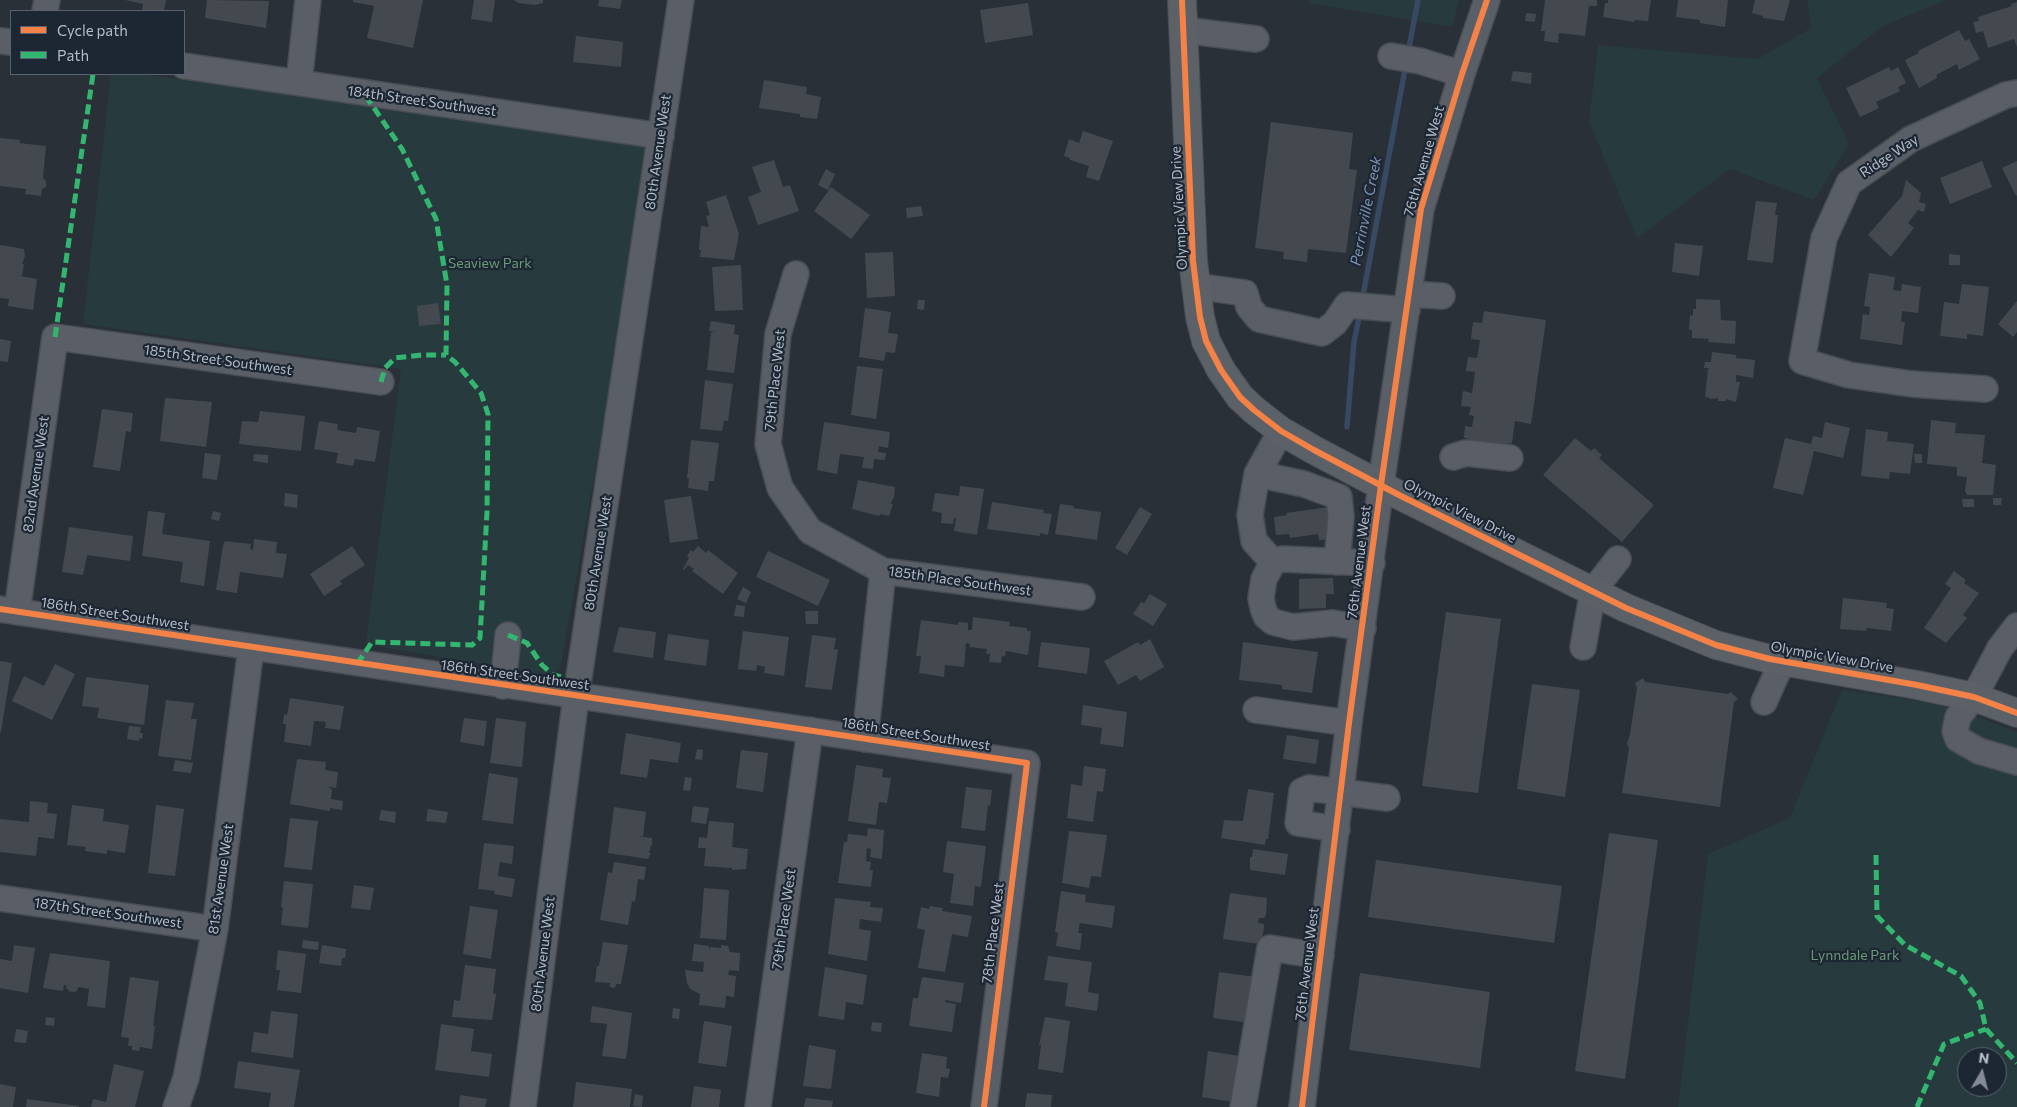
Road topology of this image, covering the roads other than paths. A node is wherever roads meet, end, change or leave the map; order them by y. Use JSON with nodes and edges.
{"nodes":[{"id":1,"x":308,"y":0,"type":"edge"},
{"id":2,"x":681,"y":0,"type":"edge"},
{"id":3,"x":1182,"y":0,"type":"edge"},
{"id":4,"x":1487,"y":0,"type":"edge"},
{"id":5,"x":1183,"y":30,"type":"junction"},
{"id":6,"x":1256,"y":39,"type":"dead end"},
{"id":7,"x":1391,"y":56,"type":"dead end"},
{"id":8,"x":185,"y":66,"type":"edge"},
{"id":9,"x":1462,"y":74,"type":"junction"},
{"id":10,"x":299,"y":82,"type":"junction"},
{"id":11,"x":2017,"y":93,"type":"edge"},
{"id":12,"x":661,"y":136,"type":"junction"},
{"id":13,"x":796,"y":274,"type":"dead end"},
{"id":14,"x":1195,"y":286,"type":"junction"},
{"id":15,"x":1442,"y":296,"type":"dead end"},
{"id":16,"x":1408,"y":302,"type":"junction"},
{"id":17,"x":55,"y":337,"type":"joint"},
{"id":18,"x":380,"y":382,"type":"dead end"},
{"id":19,"x":1985,"y":389,"type":"dead end"},
{"id":20,"x":1281,"y":431,"type":"junction"},
{"id":21,"x":1314,"y":450,"type":"junction"},
{"id":22,"x":1453,"y":458,"type":"dead end"},
{"id":23,"x":1510,"y":458,"type":"dead end"},
{"id":24,"x":1258,"y":474,"type":"junction"},
{"id":25,"x":1304,"y":484,"type":"junction"},
{"id":26,"x":1381,"y":485,"type":"junction"},
{"id":27,"x":780,"y":488,"type":"joint"},
{"id":28,"x":1618,"y":559,"type":"dead end"},
{"id":29,"x":1273,"y":562,"type":"junction"},
{"id":30,"x":1337,"y":562,"type":"junction"},
{"id":31,"x":1372,"y":563,"type":"junction"},
{"id":32,"x":883,"y":571,"type":"junction"},
{"id":33,"x":1593,"y":591,"type":"junction"},
{"id":34,"x":1082,"y":598,"type":"dead end"},
{"id":35,"x":9,"y":610,"type":"edge"},
{"id":36,"x":2017,"y":626,"type":"edge"},
{"id":37,"x":1363,"y":628,"type":"junction"},
{"id":38,"x":508,"y":635,"type":"dead end"},
{"id":39,"x":1583,"y":647,"type":"dead end"},
{"id":40,"x":251,"y":648,"type":"junction"},
{"id":41,"x":1782,"y":662,"type":"junction"},
{"id":42,"x":503,"y":686,"type":"junction"},
{"id":43,"x":576,"y":696,"type":"junction"},
{"id":44,"x":1974,"y":697,"type":"junction"},
{"id":45,"x":1764,"y":702,"type":"dead end"},
{"id":46,"x":1256,"y":710,"type":"dead end"},
{"id":47,"x":2017,"y":713,"type":"edge"},
{"id":48,"x":1349,"y":723,"type":"junction"},
{"id":49,"x":810,"y":730,"type":"junction"},
{"id":50,"x":865,"y":739,"type":"junction"},
{"id":51,"x":2017,"y":762,"type":"edge"},
{"id":52,"x":1027,"y":763,"type":"joint"},
{"id":53,"x":1342,"y":792,"type":"junction"},
{"id":54,"x":1388,"y":798,"type":"dead end"},
{"id":55,"x":1337,"y":829,"type":"junction"},
{"id":56,"x":0,"y":898,"type":"edge"},
{"id":57,"x":215,"y":929,"type":"junction"},
{"id":58,"x":1321,"y":956,"type":"junction"},
{"id":59,"x":176,"y":1107,"type":"edge"},
{"id":60,"x":523,"y":1107,"type":"edge"},
{"id":61,"x":758,"y":1107,"type":"edge"},
{"id":62,"x":984,"y":1107,"type":"edge"},
{"id":63,"x":1243,"y":1107,"type":"edge"},
{"id":64,"x":1302,"y":1107,"type":"edge"}],
"edges":[{"from":1,"to":10,"type":"street"},
{"from":2,"to":12,"type":"street","name":"80th Avenue West"},
{"from":3,"to":5,"type":"main road","name":"Olympic View Drive"},
{"from":4,"to":9,"type":"street","name":"76th Avenue West"},
{"from":5,"to":6,"type":"street"},
{"from":5,"to":14,"type":"main road","name":"Olympic View Drive"},
{"from":7,"to":9,"type":"street"},
{"from":8,"to":10,"type":"street","name":"184th Street Southwest"},
{"from":9,"to":16,"type":"street","name":"76th Avenue West"},
{"from":10,"to":12,"type":"street","name":"184th Street Southwest"},
{"from":11,"to":19,"type":"street","name":"Ridge Way"},
{"from":12,"to":43,"type":"street","name":"80th Avenue West"},
{"from":13,"to":27,"type":"street","name":"79th Place West"},
{"from":14,"to":16,"type":"street"},
{"from":14,"to":20,"type":"main road","name":"Olympic View Drive"},
{"from":15,"to":16,"type":"street"},
{"from":16,"to":26,"type":"street","name":"76th Avenue West"},
{"from":17,"to":18,"type":"street","name":"185th Street Southwest"},
{"from":17,"to":35,"type":"street","name":"82nd Avenue West"},
{"from":20,"to":21,"type":"main road","name":"Olympic View Drive"},
{"from":20,"to":24,"type":"street"},
{"from":21,"to":25,"type":"street"},
{"from":21,"to":26,"type":"main road","name":"Olympic View Drive"},
{"from":22,"to":23,"type":"street"},
{"from":24,"to":25,"type":"street"},
{"from":24,"to":29,"type":"street"},
{"from":25,"to":30,"type":"street"},
{"from":26,"to":31,"type":"street","name":"76th Avenue West"},
{"from":26,"to":33,"type":"main road","name":"Olympic View Drive"},
{"from":27,"to":32,"type":"street","name":"185th Place Southwest"},
{"from":28,"to":33,"type":"street"},
{"from":29,"to":30,"type":"street"},
{"from":29,"to":37,"type":"street"},
{"from":30,"to":31,"type":"street"},
{"from":31,"to":37,"type":"street","name":"76th Avenue West"},
{"from":32,"to":34,"type":"street","name":"185th Place Southwest"},
{"from":32,"to":50,"type":"street"},
{"from":33,"to":39,"type":"street"},
{"from":33,"to":41,"type":"main road","name":"Olympic View Drive"},
{"from":35,"to":40,"type":"street","name":"186th Street Southwest"},
{"from":36,"to":44,"type":"street"},
{"from":37,"to":48,"type":"street","name":"76th Avenue West"},
{"from":38,"to":42,"type":"street"},
{"from":40,"to":42,"type":"street","name":"186th Street Southwest"},
{"from":40,"to":57,"type":"street","name":"81st Avenue West"},
{"from":41,"to":44,"type":"main road","name":"Olympic View Drive"},
{"from":41,"to":45,"type":"street"},
{"from":42,"to":43,"type":"street","name":"186th Street Southwest"},
{"from":43,"to":49,"type":"street","name":"186th Street Southwest"},
{"from":43,"to":60,"type":"street","name":"80th Avenue West"},
{"from":44,"to":47,"type":"main road","name":"Olympic View Drive"},
{"from":44,"to":51,"type":"street"},
{"from":46,"to":48,"type":"street"},
{"from":48,"to":53,"type":"street","name":"76th Avenue West"},
{"from":49,"to":50,"type":"street","name":"186th Street Southwest"},
{"from":49,"to":61,"type":"street","name":"79th Place West"},
{"from":50,"to":52,"type":"street","name":"186th Street Southwest"},
{"from":52,"to":62,"type":"street","name":"78th Place West"},
{"from":53,"to":54,"type":"street"},
{"from":53,"to":55,"type":"street","name":"76th Avenue West"},
{"from":53,"to":55,"type":"street"},
{"from":55,"to":58,"type":"street","name":"76th Avenue West"},
{"from":56,"to":57,"type":"street","name":"187th Street Southwest"},
{"from":57,"to":59,"type":"street","name":"81st Avenue West"},
{"from":58,"to":63,"type":"street"},
{"from":58,"to":64,"type":"street","name":"76th Avenue West"}]}
